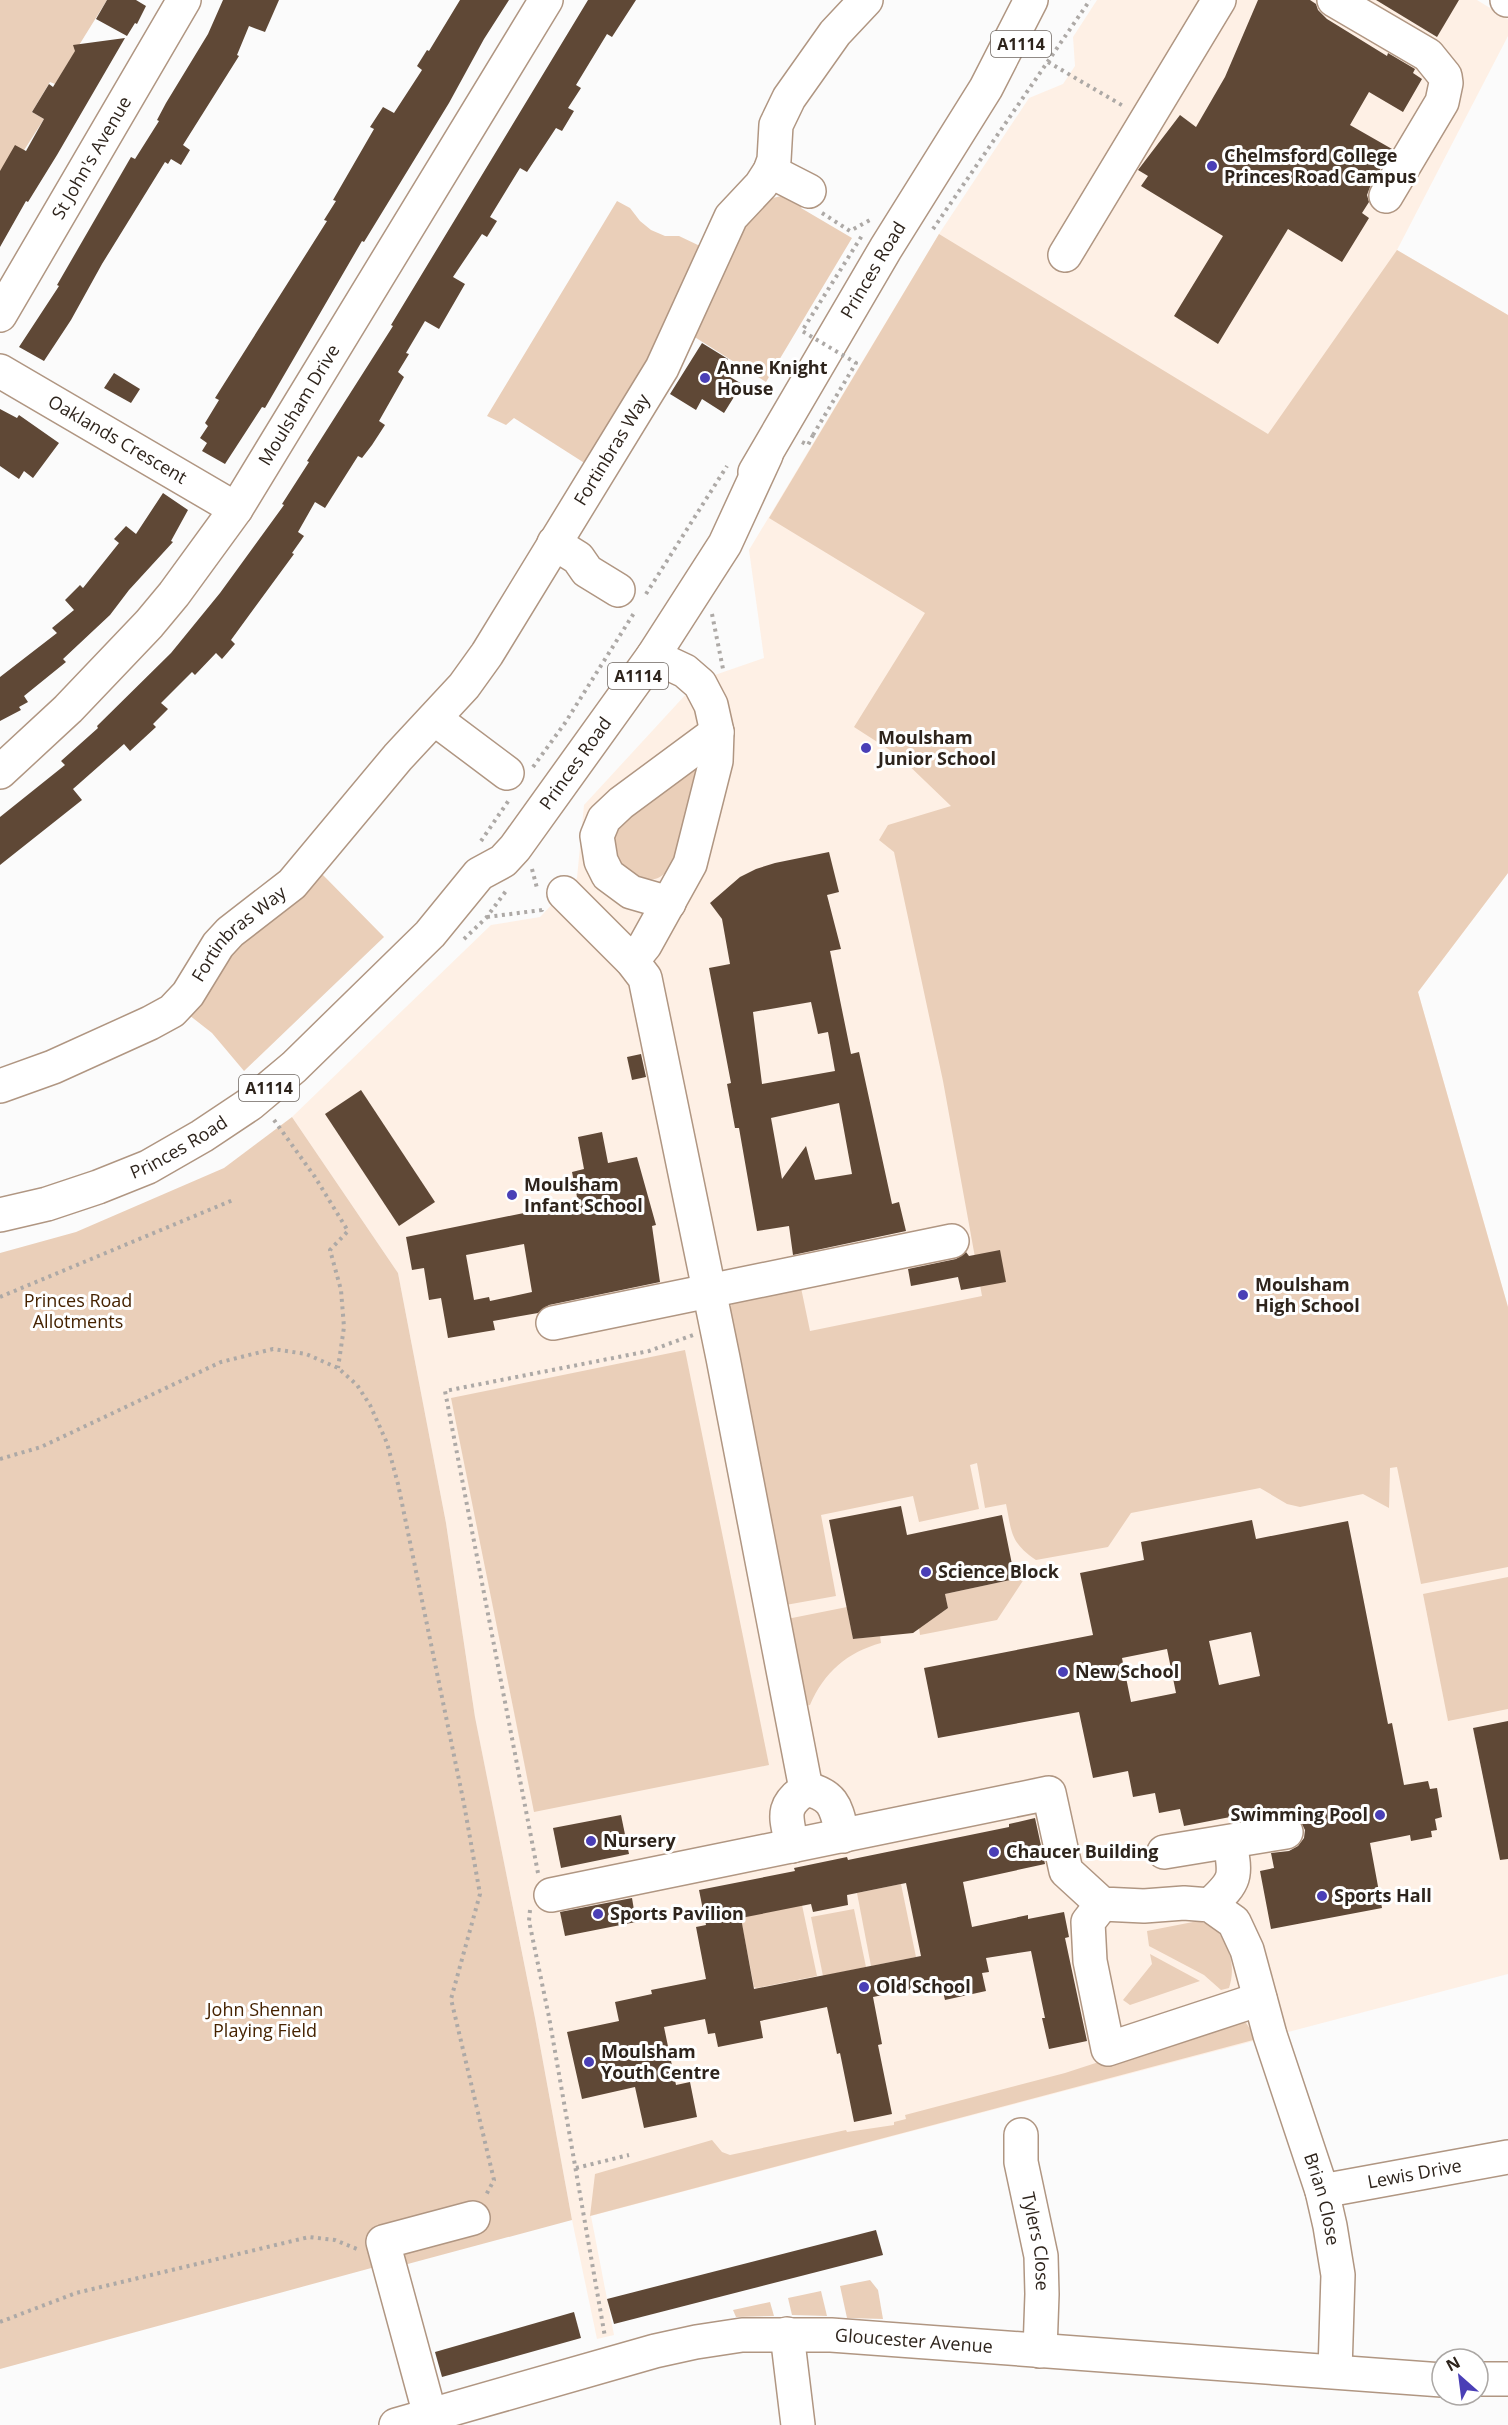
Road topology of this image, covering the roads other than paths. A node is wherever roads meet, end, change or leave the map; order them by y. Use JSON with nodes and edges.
{"nodes":[{"id":1,"x":184,"y":0,"type":"edge"},
{"id":2,"x":546,"y":0,"type":"edge"},
{"id":3,"x":866,"y":0,"type":"edge"},
{"id":4,"x":1031,"y":0,"type":"edge"},
{"id":5,"x":1056,"y":0,"type":"edge"},
{"id":6,"x":1219,"y":0,"type":"edge"},
{"id":7,"x":1334,"y":0,"type":"edge"},
{"id":8,"x":986,"y":88,"type":"junction"},
{"id":9,"x":770,"y":171,"type":"junction"},
{"id":10,"x":809,"y":191,"type":"road end"},
{"id":11,"x":1386,"y":196,"type":"dead end"},
{"id":12,"x":1065,"y":255,"type":"dead end"},
{"id":13,"x":0,"y":315,"type":"edge"},
{"id":14,"x":0,"y":371,"type":"edge"},
{"id":15,"x":766,"y":455,"type":"junction"},
{"id":16,"x":236,"y":509,"type":"junction"},
{"id":17,"x":554,"y":543,"type":"junction"},
{"id":18,"x":618,"y":590,"type":"dead end"},
{"id":19,"x":652,"y":656,"type":"junction"},
{"id":20,"x":435,"y":719,"type":"junction"},
{"id":21,"x":717,"y":732,"type":"junction"},
{"id":22,"x":0,"y":772,"type":"edge"},
{"id":23,"x":510,"y":783,"type":"road end"},
{"id":24,"x":479,"y":860,"type":"junction"},
{"id":25,"x":547,"y":894,"type":"road end"},
{"id":26,"x":669,"y":903,"type":"junction"},
{"id":27,"x":632,"y":961,"type":"junction"},
{"id":28,"x":0,"y":1086,"type":"edge"},
{"id":29,"x":0,"y":1215,"type":"edge"},
{"id":30,"x":952,"y":1241,"type":"dead end"},
{"id":31,"x":708,"y":1291,"type":"junction"},
{"id":32,"x":553,"y":1323,"type":"dead end"},
{"id":33,"x":806,"y":1789,"type":"junction"},
{"id":34,"x":1286,"y":1832,"type":"dead end"},
{"id":35,"x":843,"y":1836,"type":"junction"},
{"id":36,"x":1230,"y":1842,"type":"junction"},
{"id":37,"x":792,"y":1846,"type":"junction"},
{"id":38,"x":1164,"y":1852,"type":"dead end"},
{"id":39,"x":547,"y":1896,"type":"road end"},
{"id":40,"x":1102,"y":1904,"type":"junction"},
{"id":41,"x":1210,"y":1905,"type":"junction"},
{"id":42,"x":1260,"y":2000,"type":"junction"},
{"id":43,"x":1021,"y":2134,"type":"dead end"},
{"id":44,"x":1508,"y":2157,"type":"edge"},
{"id":45,"x":1322,"y":2191,"type":"junction"},
{"id":46,"x":473,"y":2218,"type":"road end"},
{"id":47,"x":787,"y":2334,"type":"junction"},
{"id":48,"x":1040,"y":2350,"type":"junction"},
{"id":49,"x":1335,"y":2371,"type":"junction"},
{"id":50,"x":1430,"y":2379,"type":"edge"},
{"id":51,"x":1490,"y":2379,"type":"edge"},
{"id":52,"x":1508,"y":2379,"type":"edge"},
{"id":53,"x":430,"y":2415,"type":"junction"},
{"id":54,"x":396,"y":2425,"type":"edge"},
{"id":55,"x":798,"y":2425,"type":"edge"}],
"edges":[{"from":1,"to":13,"type":"street","name":"St John's Avenue"},
{"from":2,"to":16,"type":"street","name":"Moulsham Drive"},
{"from":3,"to":9,"type":"street","name":"Fortinbras Way"},
{"from":4,"to":8,"type":"street","name":"Princes Road","number":"A1114"},
{"from":5,"to":8,"type":"street","name":"Princes Road","number":"A1114"},
{"from":6,"to":12,"type":"street"},
{"from":7,"to":11,"type":"street"},
{"from":8,"to":15,"type":"street","name":"Princes Road","number":"A1114"},
{"from":9,"to":10,"type":"street"},
{"from":9,"to":17,"type":"street","name":"Fortinbras Way"},
{"from":14,"to":16,"type":"street","name":"Oaklands Crescent"},
{"from":15,"to":19,"type":"street","name":"Princes Road","number":"A1114"},
{"from":15,"to":24,"type":"street","name":"Princes Road","number":"A1114"},
{"from":16,"to":22,"type":"street","name":"Moulsham Drive"},
{"from":17,"to":18,"type":"street"},
{"from":17,"to":20,"type":"street","name":"Fortinbras Way"},
{"from":19,"to":21,"type":"street"},
{"from":19,"to":24,"type":"street","name":"Princes Road","number":"A1114"},
{"from":20,"to":23,"type":"street"},
{"from":20,"to":28,"type":"street","name":"Fortinbras Way"},
{"from":21,"to":26,"type":"street"},
{"from":21,"to":26,"type":"street"},
{"from":24,"to":29,"type":"street","name":"Princes Road","number":"A1114"},
{"from":25,"to":27,"type":"street"},
{"from":26,"to":27,"type":"street"},
{"from":27,"to":31,"type":"street"},
{"from":30,"to":31,"type":"street"},
{"from":31,"to":32,"type":"street"},
{"from":31,"to":33,"type":"street"},
{"from":33,"to":35,"type":"street"},
{"from":33,"to":37,"type":"street"},
{"from":34,"to":36,"type":"street"},
{"from":35,"to":37,"type":"street"},
{"from":35,"to":40,"type":"street"},
{"from":36,"to":38,"type":"street"},
{"from":36,"to":41,"type":"street"},
{"from":37,"to":39,"type":"street"},
{"from":40,"to":41,"type":"street"},
{"from":40,"to":42,"type":"street"},
{"from":41,"to":42,"type":"street","name":"Brian Close"},
{"from":42,"to":45,"type":"street","name":"Brian Close"},
{"from":43,"to":48,"type":"street","name":"Tylers Close"},
{"from":44,"to":45,"type":"street","name":"Lewis Drive"},
{"from":45,"to":49,"type":"street","name":"Brian Close"},
{"from":46,"to":53,"type":"street"},
{"from":47,"to":48,"type":"street","name":"Gloucester Avenue"},
{"from":47,"to":53,"type":"street","name":"Gloucester Avenue"},
{"from":47,"to":55,"type":"street"},
{"from":48,"to":49,"type":"street","name":"Gloucester Avenue"},
{"from":49,"to":50,"type":"street","name":"Gloucester Avenue"},
{"from":51,"to":52,"type":"street"},
{"from":53,"to":54,"type":"street","name":"Gloucester Avenue"}]}
